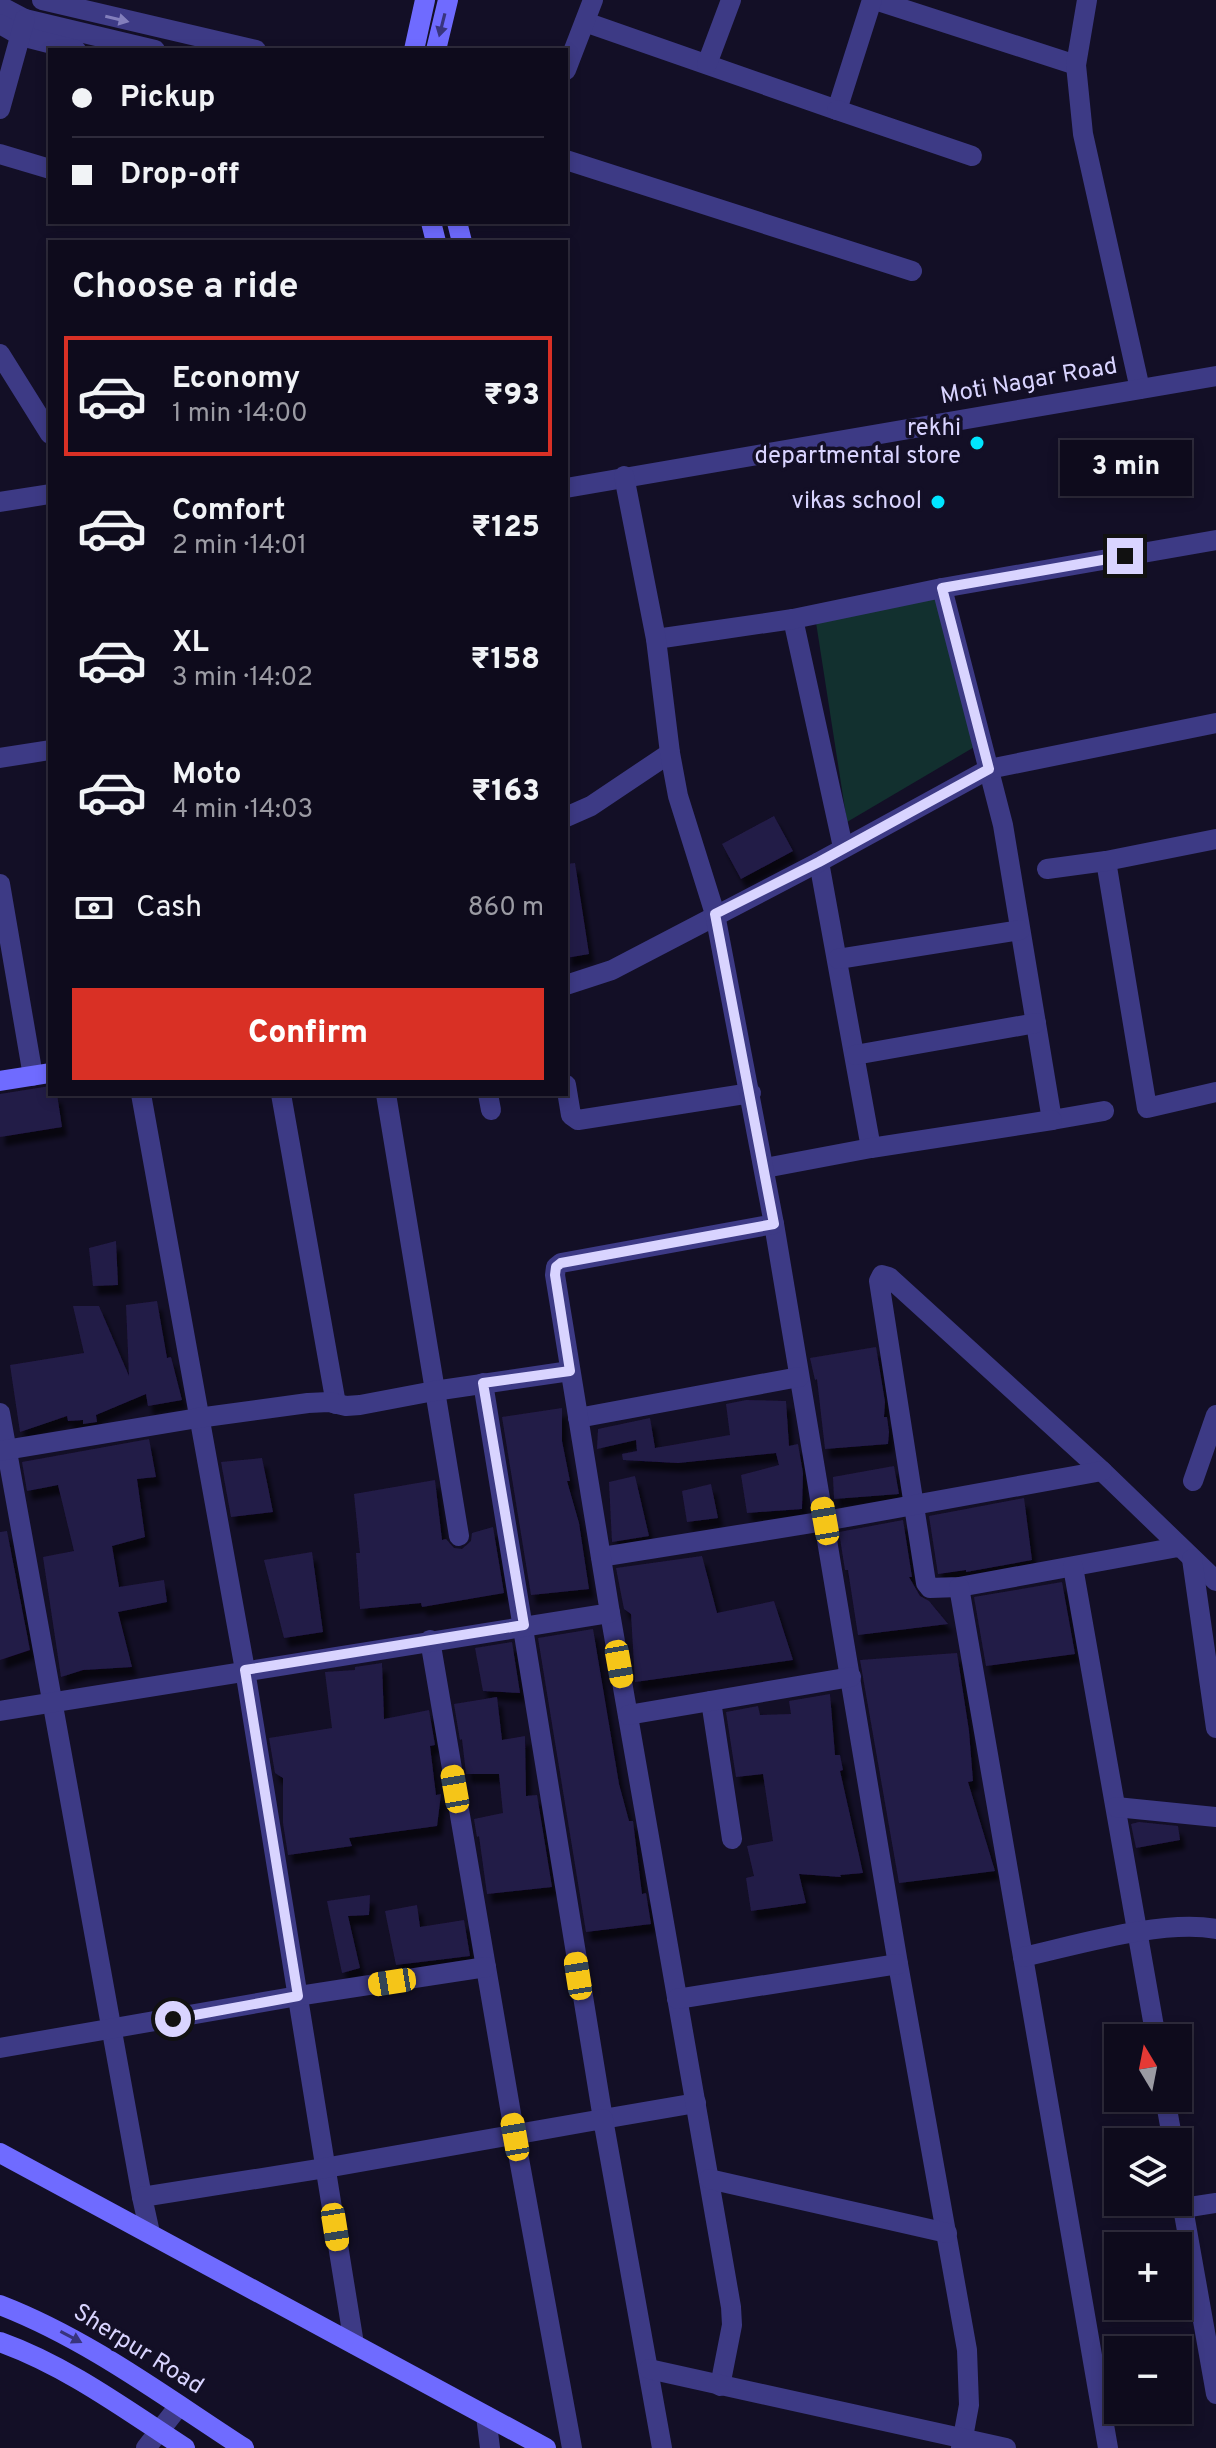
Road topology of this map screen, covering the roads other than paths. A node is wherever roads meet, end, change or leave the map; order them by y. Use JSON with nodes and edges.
{"nodes":[{"id":1,"x":42,"y":0,"type":"edge"},
{"id":2,"x":425,"y":0,"type":"edge"},
{"id":3,"x":448,"y":0,"type":"edge"},
{"id":4,"x":593,"y":0,"type":"edge"},
{"id":5,"x":731,"y":0,"type":"edge"},
{"id":6,"x":873,"y":0,"type":"edge"},
{"id":7,"x":1087,"y":0,"type":"edge"},
{"id":8,"x":0,"y":6,"type":"edge"},
{"id":9,"x":585,"y":22,"type":"junction"},
{"id":10,"x":0,"y":24,"type":"edge"},
{"id":11,"x":23,"y":27,"type":"junction"},
{"id":12,"x":71,"y":48,"type":"edge"},
{"id":13,"x":144,"y":48,"type":"edge"},
{"id":14,"x":247,"y":48,"type":"edge"},
{"id":15,"x":414,"y":48,"type":"edge"},
{"id":16,"x":436,"y":48,"type":"edge"},
{"id":17,"x":707,"y":64,"type":"junction"},
{"id":18,"x":568,"y":65,"type":"edge"},
{"id":19,"x":1076,"y":65,"type":"junction"},
{"id":20,"x":0,"y":109,"type":"edge"},
{"id":21,"x":837,"y":110,"type":"junction"},
{"id":22,"x":0,"y":154,"type":"edge"},
{"id":23,"x":972,"y":156,"type":"dead end"},
{"id":24,"x":568,"y":161,"type":"edge"},
{"id":25,"x":48,"y":168,"type":"edge"},
{"id":26,"x":912,"y":271,"type":"dead end"},
{"id":27,"x":0,"y":354,"type":"edge"},
{"id":28,"x":1216,"y":376,"type":"edge"},
{"id":29,"x":1140,"y":389,"type":"junction"},
{"id":30,"x":48,"y":431,"type":"edge"},
{"id":31,"x":624,"y":476,"type":"junction"},
{"id":32,"x":568,"y":488,"type":"edge"},
{"id":33,"x":48,"y":494,"type":"edge"},
{"id":34,"x":0,"y":502,"type":"edge"},
{"id":35,"x":1216,"y":540,"type":"edge"},
{"id":36,"x":942,"y":588,"type":"junction"},
{"id":37,"x":793,"y":619,"type":"junction"},
{"id":38,"x":656,"y":639,"type":"junction"},
{"id":39,"x":1216,"y":723,"type":"edge"},
{"id":40,"x":48,"y":750,"type":"edge"},
{"id":41,"x":670,"y":753,"type":"junction"},
{"id":42,"x":0,"y":758,"type":"edge"},
{"id":43,"x":989,"y":769,"type":"junction"},
{"id":44,"x":568,"y":816,"type":"edge"},
{"id":45,"x":1215,"y":843,"type":"edge"},
{"id":46,"x":843,"y":847,"type":"junction"},
{"id":47,"x":1106,"y":861,"type":"junction"},
{"id":48,"x":819,"y":862,"type":"junction"},
{"id":49,"x":1047,"y":869,"type":"dead end"},
{"id":50,"x":0,"y":884,"type":"edge"},
{"id":51,"x":715,"y":914,"type":"junction"},
{"id":52,"x":1020,"y":930,"type":"junction"},
{"id":53,"x":6,"y":951,"type":"edge"},
{"id":54,"x":838,"y":959,"type":"junction"},
{"id":55,"x":568,"y":984,"type":"edge"},
{"id":56,"x":1036,"y":1023,"type":"junction"},
{"id":57,"x":855,"y":1055,"type":"junction"},
{"id":58,"x":41,"y":1074,"type":"edge"},
{"id":59,"x":0,"y":1081,"type":"edge"},
{"id":60,"x":1216,"y":1092,"type":"edge"},
{"id":61,"x":751,"y":1093,"type":"junction"},
{"id":62,"x":141,"y":1096,"type":"edge"},
{"id":63,"x":281,"y":1096,"type":"edge"},
{"id":64,"x":386,"y":1096,"type":"edge"},
{"id":65,"x":568,"y":1096,"type":"edge"},
{"id":66,"x":1104,"y":1111,"type":"dead end"},
{"id":67,"x":1052,"y":1120,"type":"junction"},
{"id":68,"x":871,"y":1148,"type":"junction"},
{"id":69,"x":765,"y":1168,"type":"junction"},
{"id":70,"x":774,"y":1224,"type":"junction"},
{"id":71,"x":570,"y":1371,"type":"junction"},
{"id":72,"x":799,"y":1377,"type":"junction"},
{"id":73,"x":483,"y":1383,"type":"junction"},
{"id":74,"x":434,"y":1391,"type":"junction"},
{"id":75,"x":336,"y":1404,"type":"junction"},
{"id":76,"x":0,"y":1413,"type":"edge"},
{"id":77,"x":1216,"y":1415,"type":"edge"},
{"id":78,"x":198,"y":1418,"type":"junction"},
{"id":79,"x":578,"y":1418,"type":"junction"},
{"id":80,"x":3,"y":1451,"type":"edge"},
{"id":81,"x":1102,"y":1471,"type":"junction"},
{"id":82,"x":1193,"y":1481,"type":"dead end"},
{"id":83,"x":915,"y":1504,"type":"junction"},
{"id":84,"x":825,"y":1521,"type":"junction"},
{"id":85,"x":459,"y":1536,"type":"dead end"},
{"id":86,"x":1185,"y":1553,"type":"junction"},
{"id":87,"x":601,"y":1557,"type":"junction"},
{"id":88,"x":1073,"y":1567,"type":"junction"},
{"id":89,"x":1216,"y":1581,"type":"edge"},
{"id":90,"x":959,"y":1587,"type":"junction"},
{"id":91,"x":610,"y":1613,"type":"junction"},
{"id":92,"x":524,"y":1625,"type":"junction"},
{"id":93,"x":430,"y":1640,"type":"junction"},
{"id":94,"x":245,"y":1670,"type":"junction"},
{"id":95,"x":851,"y":1677,"type":"junction"},
{"id":96,"x":711,"y":1701,"type":"junction"},
{"id":97,"x":51,"y":1702,"type":"junction"},
{"id":98,"x":0,"y":1711,"type":"edge"},
{"id":99,"x":628,"y":1715,"type":"junction"},
{"id":100,"x":1216,"y":1728,"type":"edge"},
{"id":101,"x":1116,"y":1807,"type":"junction"},
{"id":102,"x":1216,"y":1817,"type":"edge"},
{"id":103,"x":732,"y":1839,"type":"dead end"},
{"id":104,"x":1216,"y":1929,"type":"edge"},
{"id":105,"x":1139,"y":1933,"type":"junction"},
{"id":106,"x":1023,"y":1957,"type":"junction"},
{"id":107,"x":898,"y":1964,"type":"junction"},
{"id":108,"x":486,"y":1967,"type":"junction"},
{"id":109,"x":298,"y":1996,"type":"junction"},
{"id":110,"x":677,"y":1999,"type":"junction"},
{"id":111,"x":1154,"y":2024,"type":"edge"},
{"id":112,"x":111,"y":2030,"type":"junction"},
{"id":113,"x":0,"y":2048,"type":"edge"},
{"id":114,"x":696,"y":2103,"type":"junction"},
{"id":115,"x":603,"y":2119,"type":"junction"},
{"id":116,"x":515,"y":2137,"type":"junction"},
{"id":117,"x":0,"y":2153,"type":"edge"},
{"id":118,"x":325,"y":2168,"type":"junction"},
{"id":119,"x":709,"y":2179,"type":"junction"},
{"id":120,"x":142,"y":2197,"type":"junction"},
{"id":121,"x":1216,"y":2203,"type":"edge"},
{"id":122,"x":1192,"y":2207,"type":"edge"},
{"id":123,"x":1184,"y":2216,"type":"edge"},
{"id":124,"x":150,"y":2233,"type":"junction"},
{"id":125,"x":947,"y":2233,"type":"junction"},
{"id":126,"x":0,"y":2305,"type":"edge"},
{"id":127,"x":0,"y":2342,"type":"edge"},
{"id":128,"x":354,"y":2344,"type":"junction"},
{"id":129,"x":649,"y":2369,"type":"junction"},
{"id":130,"x":720,"y":2386,"type":"junction"},
{"id":131,"x":1216,"y":2394,"type":"edge"},
{"id":132,"x":179,"y":2406,"type":"junction"},
{"id":133,"x":486,"y":2416,"type":"junction"},
{"id":134,"x":161,"y":2432,"type":"junction"},
{"id":135,"x":962,"y":2443,"type":"edge"},
{"id":136,"x":146,"y":2448,"type":"edge"},
{"id":137,"x":185,"y":2448,"type":"edge"},
{"id":138,"x":244,"y":2448,"type":"edge"},
{"id":139,"x":490,"y":2448,"type":"edge"},
{"id":140,"x":546,"y":2448,"type":"edge"},
{"id":141,"x":572,"y":2448,"type":"edge"},
{"id":142,"x":662,"y":2448,"type":"edge"},
{"id":143,"x":1006,"y":2448,"type":"edge"},
{"id":144,"x":1108,"y":2448,"type":"edge"}],
"edges":[{"from":1,"to":14,"type":"street","one_way":true},
{"from":2,"to":15,"type":"street"},
{"from":3,"to":16,"type":"street","one_way":true},
{"from":4,"to":9,"type":"street"},
{"from":5,"to":17,"type":"street"},
{"from":6,"to":19,"type":"street"},
{"from":6,"to":21,"type":"street"},
{"from":7,"to":19,"type":"street"},
{"from":8,"to":11,"type":"street"},
{"from":9,"to":17,"type":"street"},
{"from":9,"to":18,"type":"street"},
{"from":10,"to":11,"type":"street"},
{"from":11,"to":12,"type":"street"},
{"from":11,"to":13,"type":"street"},
{"from":11,"to":20,"type":"street"},
{"from":17,"to":21,"type":"street"},
{"from":19,"to":29,"type":"street"},
{"from":21,"to":23,"type":"street"},
{"from":22,"to":25,"type":"street"},
{"from":24,"to":26,"type":"street"},
{"from":27,"to":30,"type":"street"},
{"from":28,"to":29,"type":"street","name":"Moti Nagar Road"},
{"from":29,"to":31,"type":"street","name":"Moti Nagar Road"},
{"from":31,"to":32,"type":"street","name":"Moti Nagar Road"},
{"from":31,"to":38,"type":"street"},
{"from":33,"to":34,"type":"street"},
{"from":35,"to":36,"type":"street"},
{"from":36,"to":37,"type":"street"},
{"from":36,"to":43,"type":"street"},
{"from":37,"to":38,"type":"street"},
{"from":37,"to":46,"type":"street"},
{"from":38,"to":41,"type":"street"},
{"from":39,"to":43,"type":"street"},
{"from":40,"to":42,"type":"street"},
{"from":41,"to":44,"type":"street"},
{"from":41,"to":51,"type":"street"},
{"from":43,"to":46,"type":"street"},
{"from":43,"to":52,"type":"street"},
{"from":45,"to":47,"type":"street"},
{"from":46,"to":48,"type":"street"},
{"from":47,"to":49,"type":"street"},
{"from":47,"to":60,"type":"street"},
{"from":48,"to":51,"type":"street"},
{"from":48,"to":54,"type":"street"},
{"from":50,"to":53,"type":"street"},
{"from":51,"to":55,"type":"street"},
{"from":51,"to":61,"type":"street"},
{"from":52,"to":54,"type":"street"},
{"from":52,"to":56,"type":"street"},
{"from":53,"to":58,"type":"street"},
{"from":54,"to":57,"type":"street"},
{"from":56,"to":57,"type":"street"},
{"from":56,"to":67,"type":"street"},
{"from":57,"to":68,"type":"street"},
{"from":58,"to":59,"type":"street"},
{"from":61,"to":65,"type":"street"},
{"from":61,"to":69,"type":"street"},
{"from":62,"to":78,"type":"street"},
{"from":63,"to":75,"type":"street"},
{"from":64,"to":74,"type":"street"},
{"from":66,"to":67,"type":"street"},
{"from":67,"to":68,"type":"street"},
{"from":68,"to":69,"type":"street"},
{"from":69,"to":70,"type":"street"},
{"from":70,"to":71,"type":"street"},
{"from":70,"to":72,"type":"street"},
{"from":71,"to":73,"type":"street"},
{"from":71,"to":79,"type":"street"},
{"from":72,"to":79,"type":"street"},
{"from":72,"to":84,"type":"street"},
{"from":73,"to":74,"type":"street"},
{"from":73,"to":92,"type":"street"},
{"from":74,"to":75,"type":"street"},
{"from":74,"to":85,"type":"street"},
{"from":75,"to":78,"type":"street"},
{"from":76,"to":80,"type":"street"},
{"from":77,"to":82,"type":"street"},
{"from":78,"to":80,"type":"street"},
{"from":78,"to":94,"type":"street"},
{"from":79,"to":87,"type":"street"},
{"from":80,"to":97,"type":"street"},
{"from":81,"to":83,"type":"street"},
{"from":81,"to":83,"type":"street"},
{"from":81,"to":86,"type":"street"},
{"from":83,"to":84,"type":"street"},
{"from":83,"to":90,"type":"street"},
{"from":84,"to":87,"type":"street"},
{"from":84,"to":95,"type":"street"},
{"from":86,"to":88,"type":"street"},
{"from":86,"to":89,"type":"street"},
{"from":86,"to":100,"type":"street"},
{"from":87,"to":91,"type":"street"},
{"from":88,"to":90,"type":"street"},
{"from":88,"to":101,"type":"street"},
{"from":90,"to":106,"type":"street"},
{"from":91,"to":92,"type":"street"},
{"from":91,"to":99,"type":"street"},
{"from":92,"to":93,"type":"street"},
{"from":92,"to":115,"type":"street"},
{"from":93,"to":94,"type":"street"},
{"from":93,"to":108,"type":"street"},
{"from":94,"to":97,"type":"street"},
{"from":94,"to":109,"type":"street"},
{"from":95,"to":96,"type":"street"},
{"from":95,"to":107,"type":"street"},
{"from":96,"to":99,"type":"street"},
{"from":96,"to":103,"type":"street"},
{"from":97,"to":98,"type":"street"},
{"from":97,"to":112,"type":"street"},
{"from":99,"to":110,"type":"street"},
{"from":101,"to":102,"type":"street"},
{"from":101,"to":105,"type":"street"},
{"from":104,"to":105,"type":"street"},
{"from":105,"to":106,"type":"street"},
{"from":105,"to":111,"type":"street"},
{"from":106,"to":144,"type":"street"},
{"from":107,"to":110,"type":"street"},
{"from":107,"to":125,"type":"street"},
{"from":108,"to":109,"type":"street"},
{"from":108,"to":116,"type":"street"},
{"from":109,"to":112,"type":"street"},
{"from":109,"to":118,"type":"street"},
{"from":110,"to":114,"type":"street"},
{"from":112,"to":113,"type":"street"},
{"from":112,"to":120,"type":"street"},
{"from":114,"to":115,"type":"street"},
{"from":114,"to":119,"type":"street"},
{"from":115,"to":116,"type":"street"},
{"from":115,"to":129,"type":"street"},
{"from":116,"to":118,"type":"street"},
{"from":116,"to":141,"type":"street"},
{"from":117,"to":124,"type":"street"},
{"from":118,"to":120,"type":"street"},
{"from":118,"to":128,"type":"street"},
{"from":119,"to":125,"type":"street"},
{"from":119,"to":130,"type":"street"},
{"from":120,"to":124,"type":"street"},
{"from":121,"to":122,"type":"street"},
{"from":123,"to":131,"type":"street"},
{"from":124,"to":128,"type":"street"},
{"from":125,"to":135,"type":"street"},
{"from":126,"to":132,"type":"street","name":"Sherpur Road","one_way":true},
{"from":127,"to":134,"type":"street"},
{"from":128,"to":133,"type":"street"},
{"from":129,"to":130,"type":"street"},
{"from":129,"to":142,"type":"street"},
{"from":130,"to":135,"type":"street"},
{"from":132,"to":134,"type":"street"},
{"from":132,"to":138,"type":"street","name":"Sherpur Road"},
{"from":133,"to":139,"type":"street"},
{"from":133,"to":140,"type":"street"},
{"from":134,"to":136,"type":"street"},
{"from":134,"to":137,"type":"street"},
{"from":135,"to":143,"type":"street"}]}
